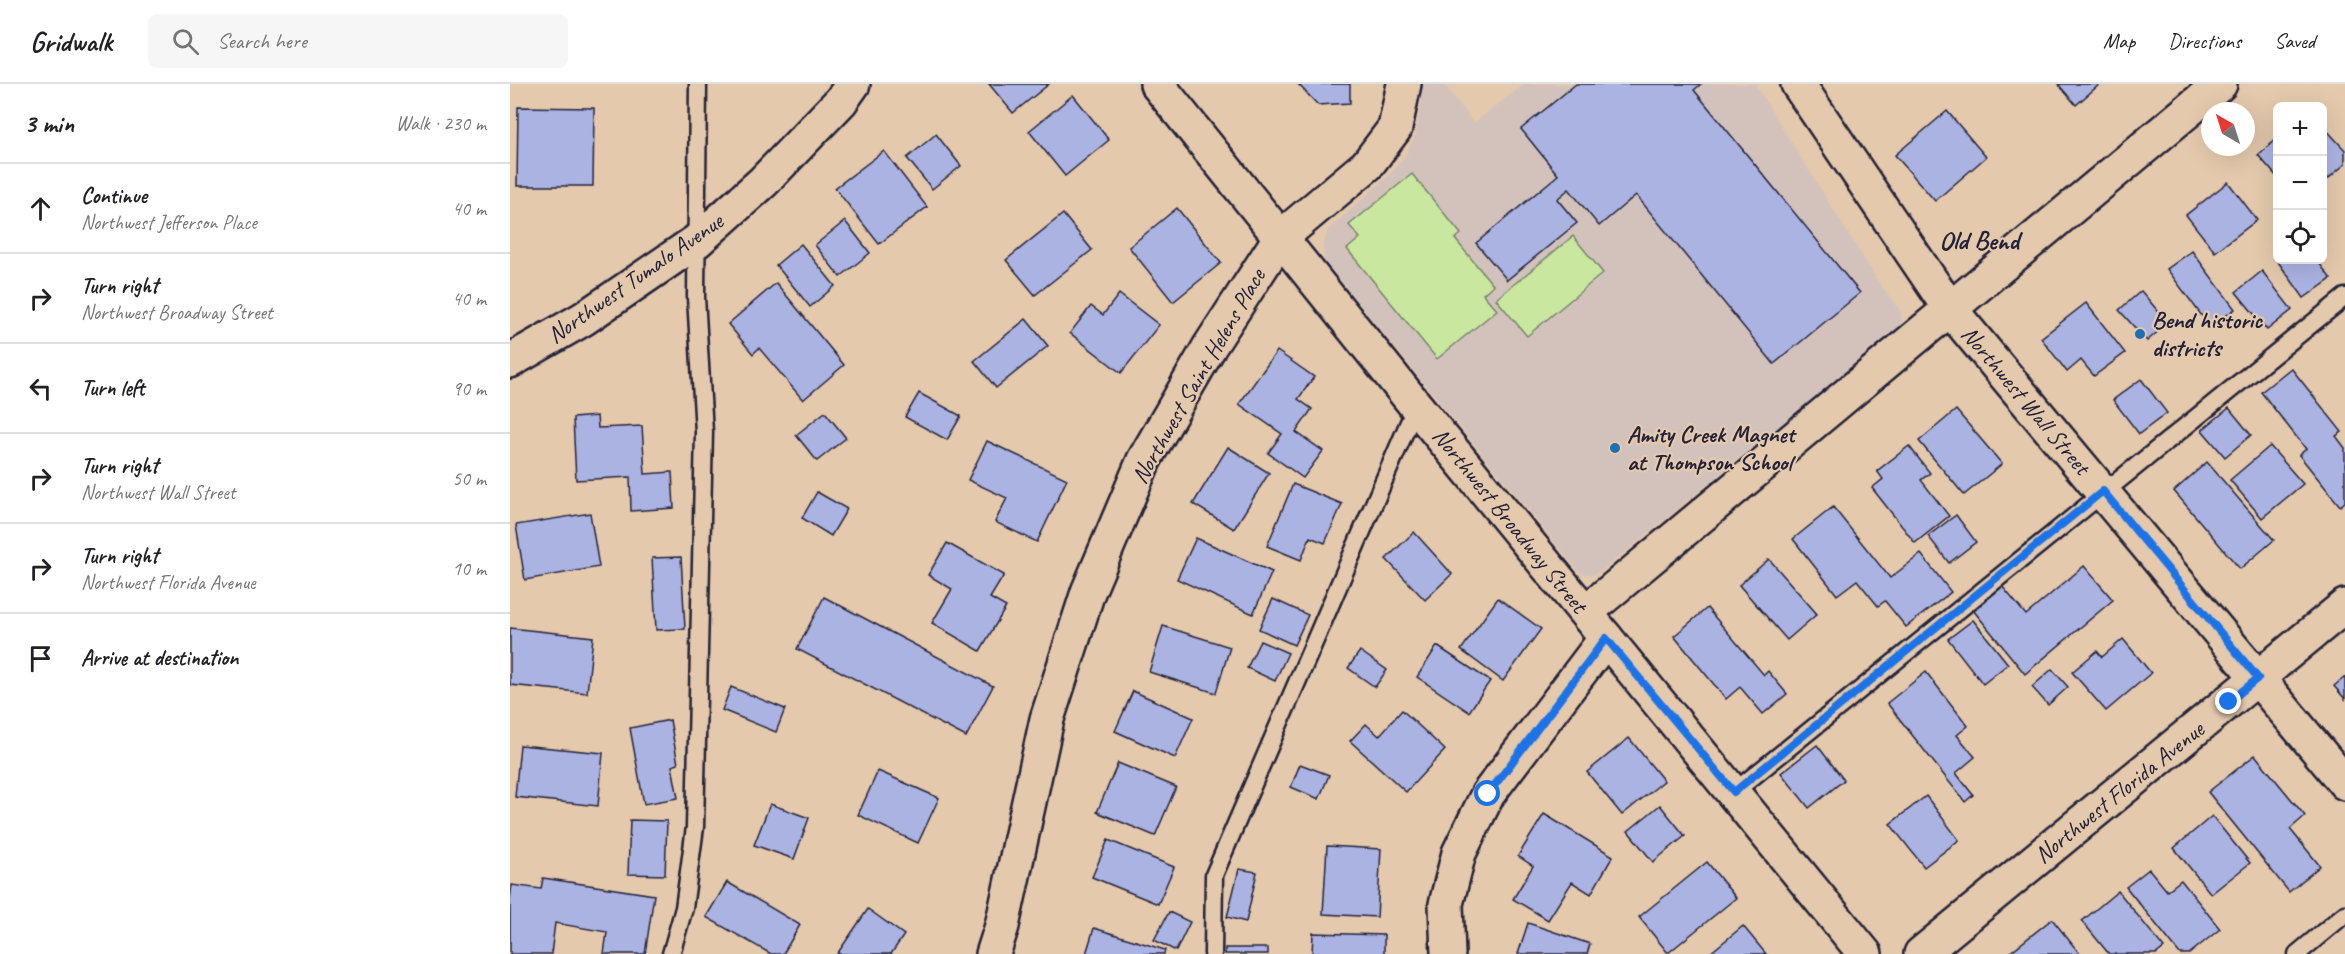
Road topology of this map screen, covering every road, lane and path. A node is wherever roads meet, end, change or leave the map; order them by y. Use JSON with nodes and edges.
{"nodes":[{"id":1,"x":699,"y":84,"type":"edge"},
{"id":2,"x":853,"y":84,"type":"edge"},
{"id":3,"x":1156,"y":84,"type":"edge"},
{"id":4,"x":1404,"y":84,"type":"edge"},
{"id":5,"x":1798,"y":84,"type":"edge"},
{"id":6,"x":2220,"y":84,"type":"edge"},
{"id":7,"x":1280,"y":238,"type":"junction"},
{"id":8,"x":697,"y":241,"type":"junction"},
{"id":9,"x":2345,"y":297,"type":"edge"},
{"id":10,"x":1950,"y":309,"type":"junction"},
{"id":11,"x":510,"y":361,"type":"edge"},
{"id":12,"x":1416,"y":406,"type":"junction"},
{"id":13,"x":2103,"y":491,"type":"junction"},
{"id":14,"x":2345,"y":606,"type":"edge"},
{"id":15,"x":1586,"y":612,"type":"junction"},
{"id":16,"x":1606,"y":638,"type":"junction"},
{"id":17,"x":2258,"y":678,"type":"junction"},
{"id":18,"x":2345,"y":783,"type":"edge"},
{"id":19,"x":1734,"y":792,"type":"junction"},
{"id":20,"x":2345,"y":914,"type":"edge"},
{"id":21,"x":671,"y":954,"type":"edge"},
{"id":22,"x":993,"y":954,"type":"edge"},
{"id":23,"x":1213,"y":954,"type":"edge"},
{"id":24,"x":1448,"y":954,"type":"edge"},
{"id":25,"x":1865,"y":954,"type":"edge"},
{"id":26,"x":1921,"y":954,"type":"edge"},
{"id":27,"x":2297,"y":954,"type":"edge"}],
"edges":[{"from":1,"to":8,"type":"lane"},
{"from":2,"to":8,"type":"street","name":"Northwest Tumalo Avenue"},
{"from":3,"to":7,"type":"street","name":"Northwest Broadway Street"},
{"from":4,"to":7,"type":"street","name":"Northwest Saint Helens Place"},
{"from":5,"to":10,"type":"street","name":"Northwest Wall Street"},
{"from":6,"to":10,"type":"street"},
{"from":7,"to":12,"type":"street","name":"Northwest Broadway Street"},
{"from":7,"to":22,"type":"street","name":"Northwest Saint Helens Place"},
{"from":8,"to":11,"type":"street","name":"Northwest Tumalo Avenue"},
{"from":8,"to":21,"type":"lane"},
{"from":9,"to":13,"type":"lane"},
{"from":10,"to":13,"type":"street","name":"Northwest Wall Street"},
{"from":10,"to":15,"type":"street"},
{"from":12,"to":15,"type":"street","name":"Northwest Broadway Street"},
{"from":12,"to":23,"type":"lane"},
{"from":13,"to":17,"type":"street","name":"Northwest Wall Street"},
{"from":13,"to":19,"type":"lane"},
{"from":14,"to":17,"type":"street","name":"Northwest Florida Avenue"},
{"from":15,"to":16,"type":"street","name":"Northwest Broadway Street"},
{"from":16,"to":19,"type":"street","name":"Northwest Broadway Street"},
{"from":16,"to":24,"type":"street"},
{"from":17,"to":18,"type":"street","name":"Northwest Wall Street"},
{"from":17,"to":26,"type":"street","name":"Northwest Florida Avenue"},
{"from":19,"to":25,"type":"street","name":"Northwest Broadway Street"},
{"from":20,"to":27,"type":"lane"}]}
